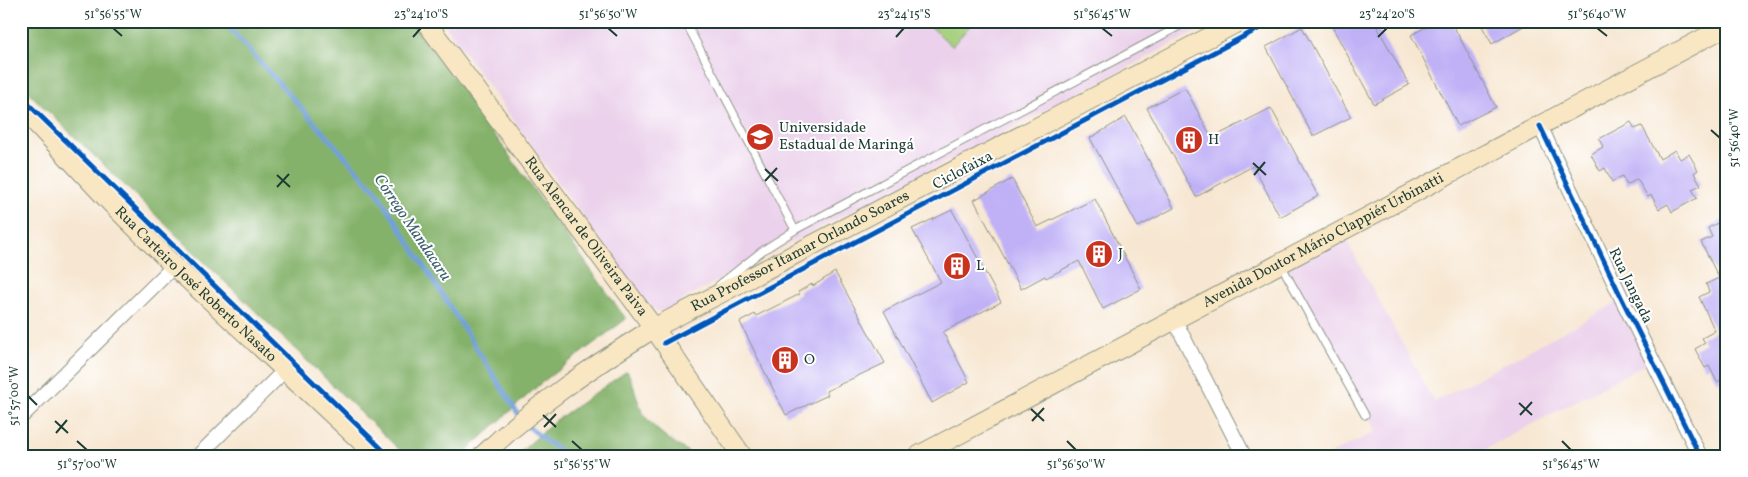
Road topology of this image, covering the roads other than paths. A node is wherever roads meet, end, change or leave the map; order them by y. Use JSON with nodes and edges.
{"nodes":[{"id":1,"x":425,"y":21,"type":"edge"},
{"id":2,"x":685,"y":21,"type":"edge"},
{"id":3,"x":1189,"y":21,"type":"edge"},
{"id":4,"x":1240,"y":21,"type":"edge"},
{"id":5,"x":1724,"y":25,"type":"edge"},
{"id":6,"x":21,"y":107,"type":"edge"},
{"id":7,"x":1540,"y":126,"type":"junction"},
{"id":8,"x":795,"y":230,"type":"junction"},
{"id":9,"x":1280,"y":263,"type":"junction"},
{"id":10,"x":174,"y":266,"type":"junction"},
{"id":11,"x":681,"y":313,"type":"junction"},
{"id":12,"x":1174,"y":319,"type":"junction"},
{"id":13,"x":654,"y":328,"type":"junction"},
{"id":14,"x":285,"y":370,"type":"junction"},
{"id":15,"x":1365,"y":415,"type":"dead end"},
{"id":16,"x":21,"y":417,"type":"edge"},
{"id":17,"x":370,"y":453,"type":"edge"},
{"id":18,"x":198,"y":456,"type":"edge"},
{"id":19,"x":482,"y":456,"type":"edge"},
{"id":20,"x":742,"y":456,"type":"edge"},
{"id":21,"x":918,"y":456,"type":"edge"},
{"id":22,"x":1244,"y":456,"type":"edge"},
{"id":23,"x":1700,"y":456,"type":"edge"}],
"edges":[{"from":1,"to":13,"type":"main road","name":"Rua Alencar de Oliveira Paiva"},
{"from":2,"to":8,"type":"lane"},
{"from":3,"to":8,"type":"lane"},
{"from":4,"to":11,"type":"main road","name":"Rua Professor Itamar Orlando Soares"},
{"from":5,"to":7,"type":"main road","name":"Avenida Doutor Mário Clappiér Urbinatti"},
{"from":6,"to":10,"type":"main road","name":"Rua Carteiro José Roberto Nasato"},
{"from":7,"to":9,"type":"main road","name":"Avenida Doutor Mário Clappiér Urbinatti"},
{"from":7,"to":23,"type":"street","name":"Rua Jangada"},
{"from":8,"to":11,"type":"lane"},
{"from":9,"to":12,"type":"main road","name":"Avenida Doutor Mário Clappiér Urbinatti"},
{"from":9,"to":15,"type":"lane"},
{"from":10,"to":14,"type":"main road","name":"Rua Carteiro José Roberto Nasato"},
{"from":10,"to":16,"type":"street"},
{"from":11,"to":13,"type":"main road","name":"Rua Professor Itamar Orlando Soares"},
{"from":12,"to":21,"type":"main road","name":"Avenida Doutor Mário Clappiér Urbinatti"},
{"from":12,"to":22,"type":"street"},
{"from":13,"to":19,"type":"main road"},
{"from":13,"to":20,"type":"main road","name":"Rua Alencar de Oliveira Paiva"},
{"from":14,"to":17,"type":"main road","name":"Rua Carteiro José Roberto Nasato"},
{"from":14,"to":18,"type":"street"}]}
